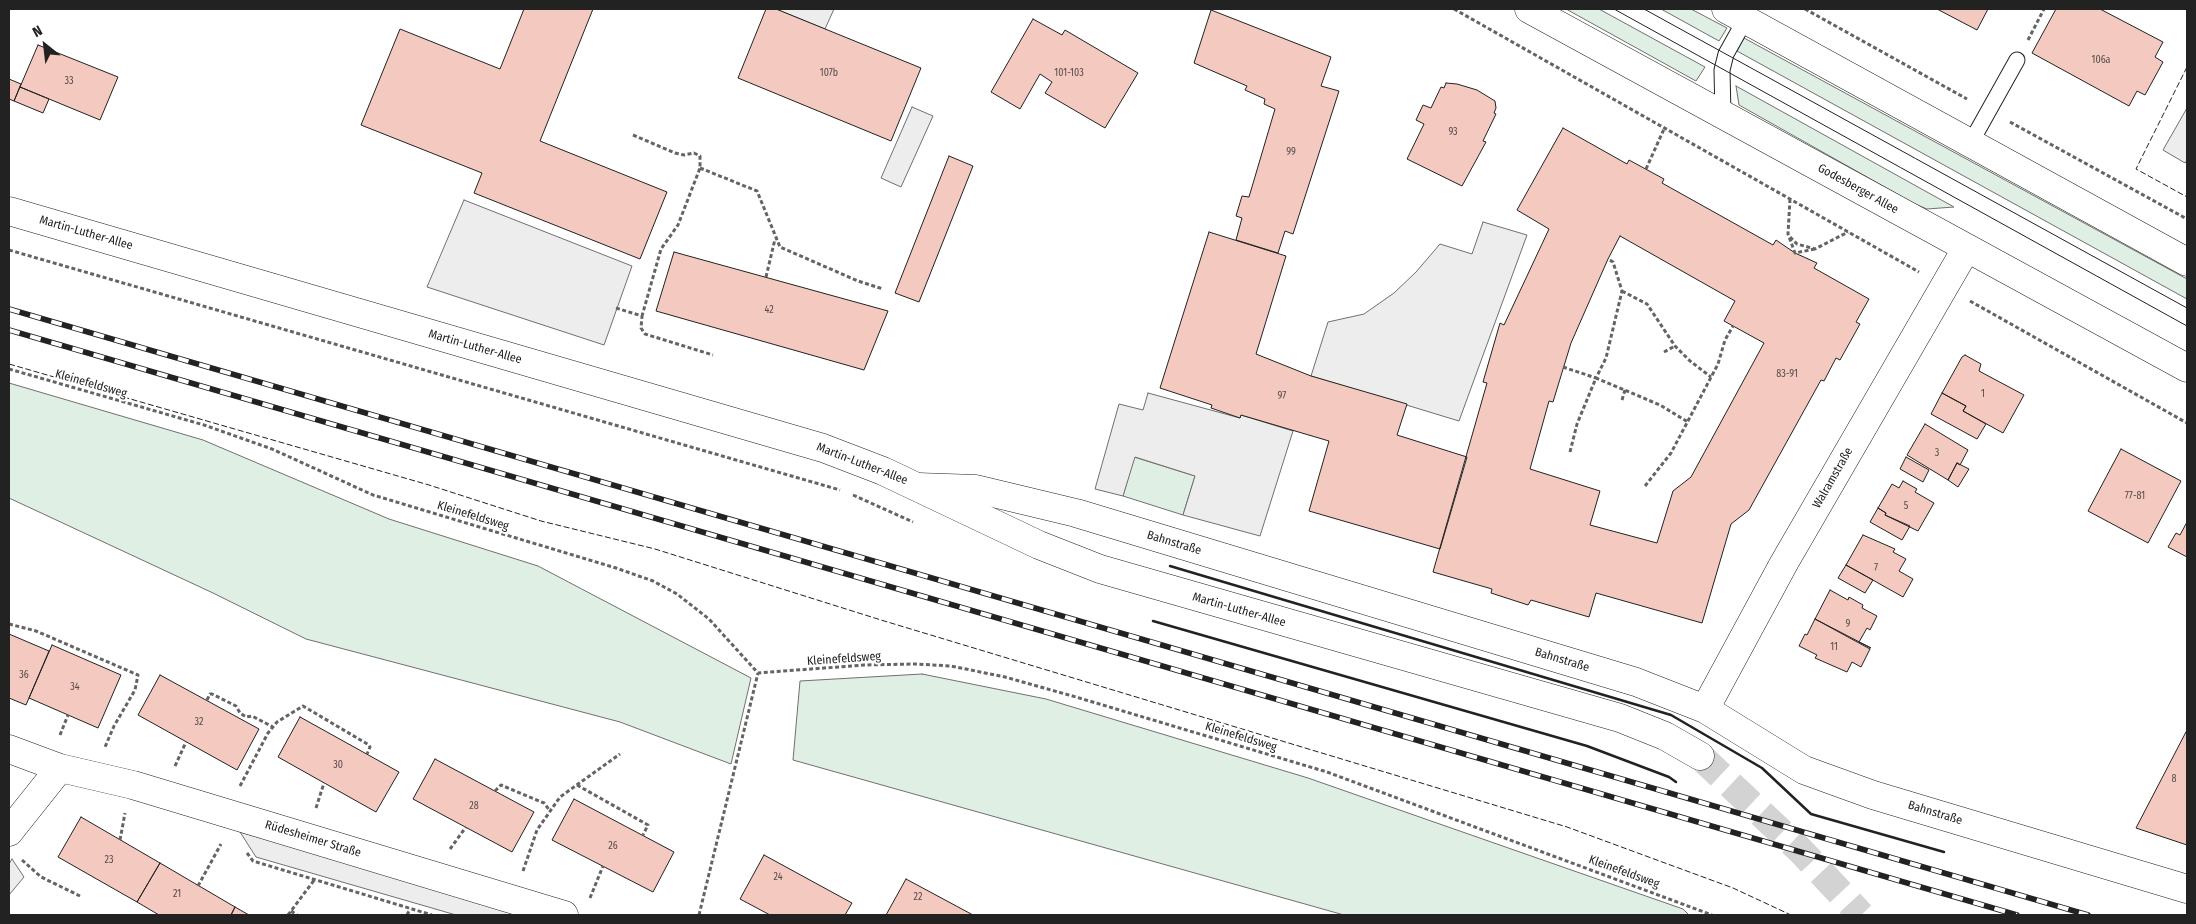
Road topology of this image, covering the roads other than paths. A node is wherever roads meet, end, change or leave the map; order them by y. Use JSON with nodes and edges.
{"nodes":[{"id":1,"x":1529,"y":9,"type":"edge"},
{"id":2,"x":1735,"y":14,"type":"edge"},
{"id":3,"x":2017,"y":60,"type":"road end"},
{"id":4,"x":1723,"y":115,"type":"junction"},
{"id":5,"x":1970,"y":144,"type":"junction"},
{"id":6,"x":9,"y":210,"type":"edge"},
{"id":7,"x":1966,"y":249,"type":"junction"},
{"id":8,"x":2187,"y":262,"type":"edge"},
{"id":9,"x":2187,"y":368,"type":"edge"},
{"id":10,"x":918,"y":486,"type":"junction"},
{"id":11,"x":1704,"y":709,"type":"junction"},
{"id":12,"x":9,"y":749,"type":"edge"},
{"id":13,"x":1700,"y":756,"type":"tunnel mouth"},
{"id":14,"x":60,"y":768,"type":"junction"},
{"id":15,"x":12,"y":843,"type":"edge"},
{"id":16,"x":2187,"y":889,"type":"edge"},
{"id":17,"x":576,"y":911,"type":"edge"}],
"edges":[{"from":1,"to":4,"type":"main road","name":"Godesberger Allee"},
{"from":2,"to":4,"type":"lane"},
{"from":2,"to":5,"type":"main road"},
{"from":3,"to":5,"type":"lane"},
{"from":4,"to":7,"type":"main road","name":"Godesberger Allee"},
{"from":5,"to":8,"type":"main road"},
{"from":6,"to":10,"type":"main road","name":"Martin-Luther-Allee"},
{"from":7,"to":9,"type":"main road","name":"Godesberger Allee"},
{"from":7,"to":11,"type":"main road","name":"Walramstraße"},
{"from":10,"to":11,"type":"main road","name":"Bahnstraße"},
{"from":10,"to":13,"type":"main road","name":"Martin-Luther-Allee"},
{"from":11,"to":16,"type":"main road","name":"Bahnstraße"},
{"from":12,"to":14,"type":"main road","name":"Rüdesheimer Straße"},
{"from":14,"to":15,"type":"main road"},
{"from":14,"to":17,"type":"main road","name":"Rüdesheimer Straße"}]}
